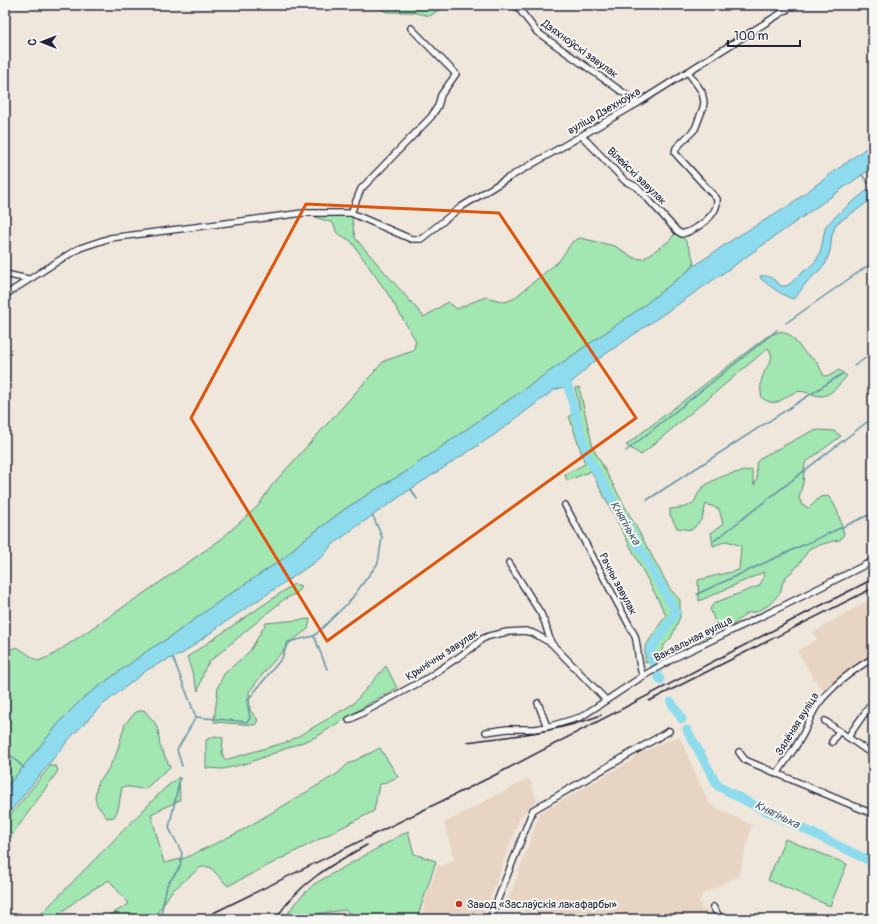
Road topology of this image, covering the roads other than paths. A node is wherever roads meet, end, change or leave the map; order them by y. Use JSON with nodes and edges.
{"nodes":[{"id":1,"x":516,"y":5,"type":"edge"},
{"id":2,"x":794,"y":5,"type":"edge"},
{"id":3,"x":411,"y":28,"type":"dead end"},
{"id":4,"x":688,"y":72,"type":"junction"},
{"id":5,"x":638,"y":103,"type":"junction"},
{"id":6,"x":582,"y":136,"type":"junction"},
{"id":7,"x":351,"y":213,"type":"junction"},
{"id":8,"x":5,"y":274,"type":"edge"},
{"id":9,"x":28,"y":279,"type":"junction"},
{"id":10,"x":5,"y":295,"type":"edge"},
{"id":11,"x":565,"y":505,"type":"dead end"},
{"id":12,"x":873,"y":561,"type":"edge"},
{"id":13,"x":509,"y":563,"type":"dead end"},
{"id":14,"x":551,"y":643,"type":"junction"},
{"id":15,"x":873,"y":658,"type":"edge"},
{"id":16,"x":643,"y":676,"type":"junction"},
{"id":17,"x":606,"y":700,"type":"junction"},
{"id":18,"x":538,"y":703,"type":"dead end"},
{"id":19,"x":871,"y":704,"type":"dead end"},
{"id":20,"x":349,"y":720,"type":"dead end"},
{"id":21,"x":825,"y":721,"type":"dead end"},
{"id":22,"x":547,"y":727,"type":"junction"},
{"id":23,"x":839,"y":730,"type":"junction"},
{"id":24,"x":670,"y":731,"type":"dead end"},
{"id":25,"x":486,"y":732,"type":"dead end"},
{"id":26,"x":848,"y":737,"type":"junction"},
{"id":27,"x":832,"y":742,"type":"dead end"},
{"id":28,"x":739,"y":752,"type":"dead end"},
{"id":29,"x":873,"y":755,"type":"edge"},
{"id":30,"x":777,"y":774,"type":"junction"},
{"id":31,"x":873,"y":814,"type":"edge"},
{"id":32,"x":713,"y":907,"type":"dead end"},
{"id":33,"x":490,"y":919,"type":"edge"},
{"id":34,"x":721,"y":919,"type":"edge"}],
"edges":[{"from":1,"to":5,"type":"street","name":"Дзяхноўскі завулак"},
{"from":2,"to":4,"type":"street","name":"вуліца Дзехноўка"},
{"from":3,"to":7,"type":"street"},
{"from":4,"to":5,"type":"street","name":"вуліца Дзехноўка"},
{"from":4,"to":6,"type":"street","name":"Вілейскі завулак"},
{"from":5,"to":6,"type":"street","name":"вуліца Дзехноўка"},
{"from":6,"to":7,"type":"street","name":"вуліца Дзехноўка"},
{"from":7,"to":9,"type":"street"},
{"from":8,"to":9,"type":"street"},
{"from":9,"to":10,"type":"street"},
{"from":11,"to":16,"type":"street","name":"Рачны завулак"},
{"from":12,"to":16,"type":"street","name":"Вакзальная вуліца"},
{"from":13,"to":14,"type":"street"},
{"from":14,"to":17,"type":"street"},
{"from":14,"to":20,"type":"street","name":"Крынічны завулак"},
{"from":15,"to":30,"type":"street","name":"Зялёная вуліца"},
{"from":16,"to":17,"type":"street","name":"Вакзальная вуліца"},
{"from":17,"to":22,"type":"street","name":"Вакзальная вуліца"},
{"from":18,"to":22,"type":"street"},
{"from":19,"to":26,"type":"street"},
{"from":21,"to":23,"type":"street"},
{"from":22,"to":25,"type":"street","name":"Вакзальная вуліца"},
{"from":23,"to":26,"type":"street"},
{"from":23,"to":27,"type":"street"},
{"from":24,"to":33,"type":"street"},
{"from":26,"to":29,"type":"street"},
{"from":28,"to":30,"type":"street"},
{"from":30,"to":31,"type":"street"},
{"from":32,"to":34,"type":"street"}]}
